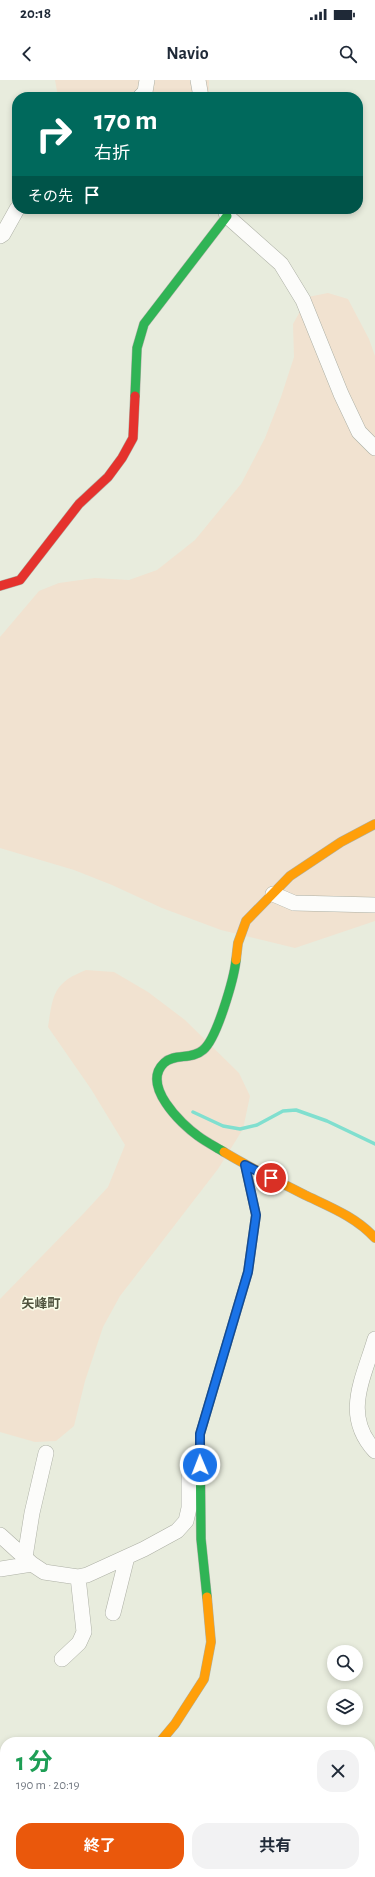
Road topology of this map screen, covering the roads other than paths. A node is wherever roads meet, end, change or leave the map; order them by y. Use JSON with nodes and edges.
{"nodes":[{"id":1,"x":148,"y":80,"type":"edge"},
{"id":2,"x":198,"y":80,"type":"edge"},
{"id":3,"x":145,"y":92,"type":"edge"},
{"id":4,"x":200,"y":92,"type":"edge"},
{"id":5,"x":14,"y":214,"type":"edge"},
{"id":6,"x":225,"y":214,"type":"edge"},
{"id":7,"x":228,"y":214,"type":"edge"},
{"id":8,"x":0,"y":236,"type":"edge"},
{"id":9,"x":375,"y":448,"type":"edge"},
{"id":10,"x":0,"y":586,"type":"edge"},
{"id":11,"x":375,"y":824,"type":"edge"},
{"id":12,"x":272,"y":894,"type":"junction"},
{"id":13,"x":375,"y":905,"type":"edge"},
{"id":14,"x":245,"y":1165,"type":"junction"},
{"id":15,"x":375,"y":1238,"type":"edge"},
{"id":16,"x":375,"y":1340,"type":"edge"},
{"id":17,"x":200,"y":1451,"type":"junction"},
{"id":18,"x":375,"y":1451,"type":"edge"},
{"id":19,"x":46,"y":1453,"type":"dead end"},
{"id":20,"x":0,"y":1535,"type":"edge"},
{"id":21,"x":127,"y":1557,"type":"junction"},
{"id":22,"x":28,"y":1560,"type":"junction"},
{"id":23,"x":0,"y":1569,"type":"edge"},
{"id":24,"x":78,"y":1577,"type":"junction"},
{"id":25,"x":113,"y":1612,"type":"dead end"},
{"id":26,"x":62,"y":1659,"type":"dead end"},
{"id":27,"x":164,"y":1737,"type":"edge"}],
"edges":[{"from":1,"to":3,"type":"street"},
{"from":2,"to":4,"type":"street"},
{"from":5,"to":8,"type":"street"},
{"from":6,"to":10,"type":"street"},
{"from":7,"to":9,"type":"street"},
{"from":11,"to":12,"type":"street"},
{"from":12,"to":13,"type":"street"},
{"from":12,"to":14,"type":"street"},
{"from":14,"to":15,"type":"street"},
{"from":14,"to":17,"type":"street"},
{"from":16,"to":18,"type":"street"},
{"from":17,"to":21,"type":"street"},
{"from":17,"to":27,"type":"street"},
{"from":19,"to":22,"type":"street"},
{"from":20,"to":22,"type":"street"},
{"from":21,"to":24,"type":"street"},
{"from":21,"to":25,"type":"street"},
{"from":22,"to":23,"type":"street"},
{"from":22,"to":24,"type":"street"},
{"from":24,"to":26,"type":"street"}]}
